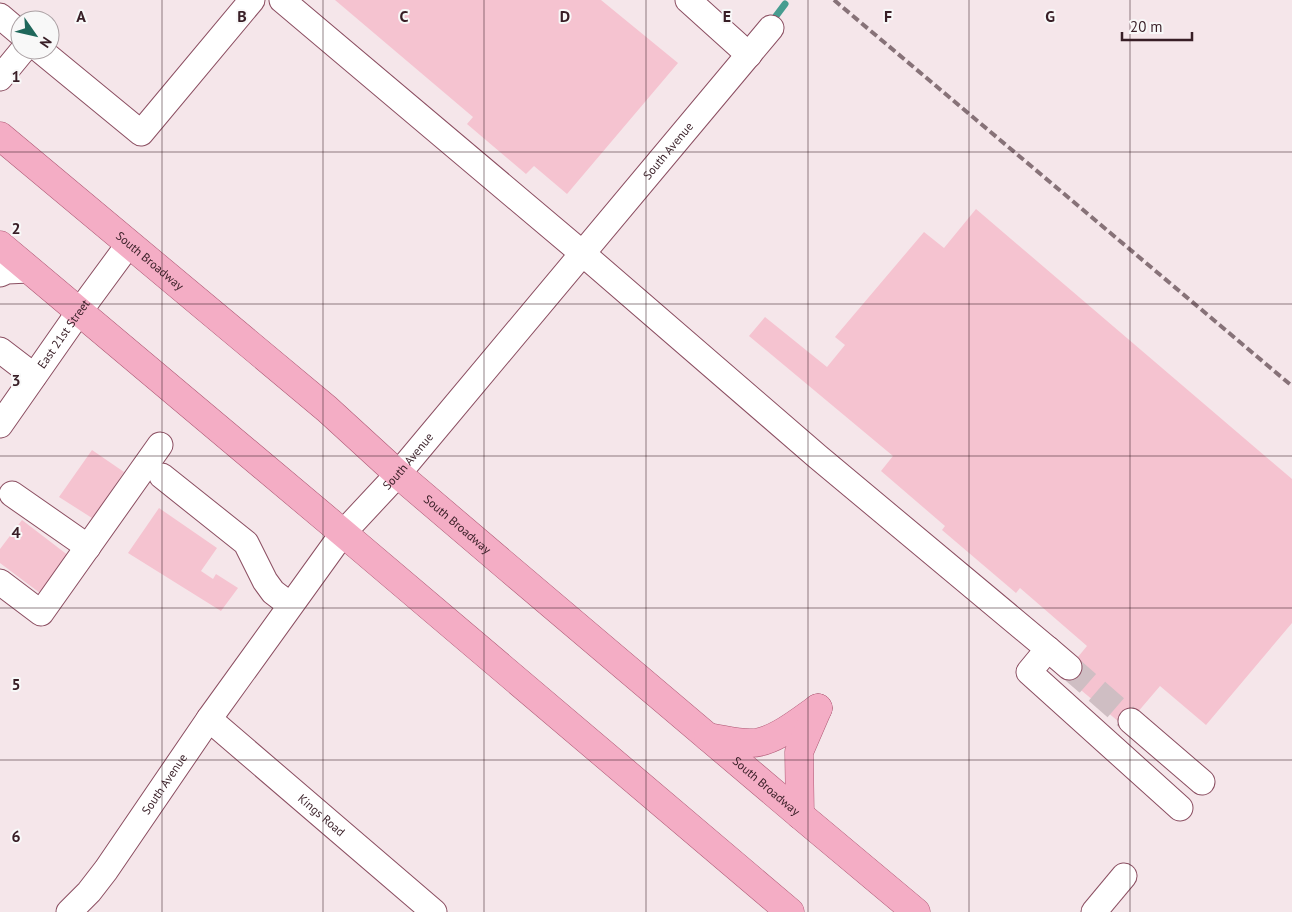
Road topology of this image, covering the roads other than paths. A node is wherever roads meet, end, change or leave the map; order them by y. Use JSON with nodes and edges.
{"nodes":[{"id":1,"x":252,"y":0,"type":"edge"},
{"id":2,"x":282,"y":0,"type":"edge"},
{"id":3,"x":688,"y":0,"type":"edge"},
{"id":4,"x":0,"y":16,"type":"edge"},
{"id":5,"x":10,"y":24,"type":"edge"},
{"id":6,"x":771,"y":28,"type":"dead end"},
{"id":7,"x":748,"y":55,"type":"junction"},
{"id":8,"x":15,"y":60,"type":"edge"},
{"id":9,"x":52,"y":60,"type":"edge"},
{"id":10,"x":0,"y":78,"type":"edge"},
{"id":11,"x":0,"y":136,"type":"edge"},
{"id":12,"x":129,"y":244,"type":"junction"},
{"id":13,"x":0,"y":245,"type":"edge"},
{"id":14,"x":582,"y":253,"type":"junction"},
{"id":15,"x":29,"y":270,"type":"junction"},
{"id":16,"x":0,"y":274,"type":"edge"},
{"id":17,"x":79,"y":312,"type":"junction"},
{"id":18,"x":0,"y":350,"type":"edge"},
{"id":19,"x":34,"y":376,"type":"junction"},
{"id":20,"x":0,"y":425,"type":"edge"},
{"id":21,"x":160,"y":445,"type":"dead end"},
{"id":22,"x":398,"y":474,"type":"junction"},
{"id":23,"x":162,"y":476,"type":"dead end"},
{"id":24,"x":12,"y":494,"type":"dead end"},
{"id":25,"x":343,"y":533,"type":"junction"},
{"id":26,"x":88,"y":546,"type":"junction"},
{"id":27,"x":0,"y":582,"type":"edge"},
{"id":28,"x":290,"y":605,"type":"junction"},
{"id":29,"x":1048,"y":649,"type":"junction"},
{"id":30,"x":1069,"y":667,"type":"tunnel mouth"},
{"id":31,"x":209,"y":719,"type":"junction"},
{"id":32,"x":1131,"y":721,"type":"tunnel mouth"},
{"id":33,"x":708,"y":737,"type":"junction"},
{"id":34,"x":1202,"y":782,"type":"dead end"},
{"id":35,"x":1180,"y":808,"type":"dead end"},
{"id":36,"x":800,"y":815,"type":"junction"},
{"id":37,"x":1124,"y":876,"type":"dead end"},
{"id":38,"x":69,"y":912,"type":"edge"},
{"id":39,"x":434,"y":912,"type":"edge"},
{"id":40,"x":790,"y":912,"type":"edge"},
{"id":41,"x":916,"y":912,"type":"edge"},
{"id":42,"x":1094,"y":912,"type":"edge"}],
"edges":[{"from":1,"to":9,"type":"street"},
{"from":2,"to":14,"type":"street"},
{"from":3,"to":7,"type":"street"},
{"from":4,"to":5,"type":"street"},
{"from":6,"to":7,"type":"street","name":"South Avenue"},
{"from":7,"to":14,"type":"street","name":"South Avenue"},
{"from":8,"to":10,"type":"street"},
{"from":11,"to":12,"type":"main road","name":"South Broadway"},
{"from":12,"to":17,"type":"street","name":"East 21st Street"},
{"from":12,"to":22,"type":"main road","name":"South Broadway"},
{"from":13,"to":15,"type":"main road"},
{"from":14,"to":22,"type":"street","name":"South Avenue"},
{"from":14,"to":29,"type":"street"},
{"from":15,"to":16,"type":"street"},
{"from":15,"to":17,"type":"main road"},
{"from":17,"to":19,"type":"street","name":"East 21st Street"},
{"from":17,"to":25,"type":"main road"},
{"from":18,"to":19,"type":"street"},
{"from":19,"to":20,"type":"street","name":"East 21st Street"},
{"from":21,"to":26,"type":"street"},
{"from":22,"to":25,"type":"street","name":"South Avenue"},
{"from":22,"to":33,"type":"main road","name":"South Broadway"},
{"from":23,"to":28,"type":"street"},
{"from":24,"to":26,"type":"street"},
{"from":25,"to":28,"type":"street","name":"South Avenue"},
{"from":25,"to":40,"type":"main road"},
{"from":26,"to":27,"type":"street"},
{"from":28,"to":31,"type":"street","name":"South Avenue"},
{"from":29,"to":30,"type":"street"},
{"from":29,"to":35,"type":"street"},
{"from":31,"to":38,"type":"street","name":"South Avenue"},
{"from":31,"to":39,"type":"street","name":"Kings Road"},
{"from":32,"to":34,"type":"street"},
{"from":33,"to":36,"type":"main road","name":"South Broadway"},
{"from":33,"to":36,"type":"main road"},
{"from":36,"to":41,"type":"main road","name":"South Broadway"},
{"from":37,"to":42,"type":"street"}]}
